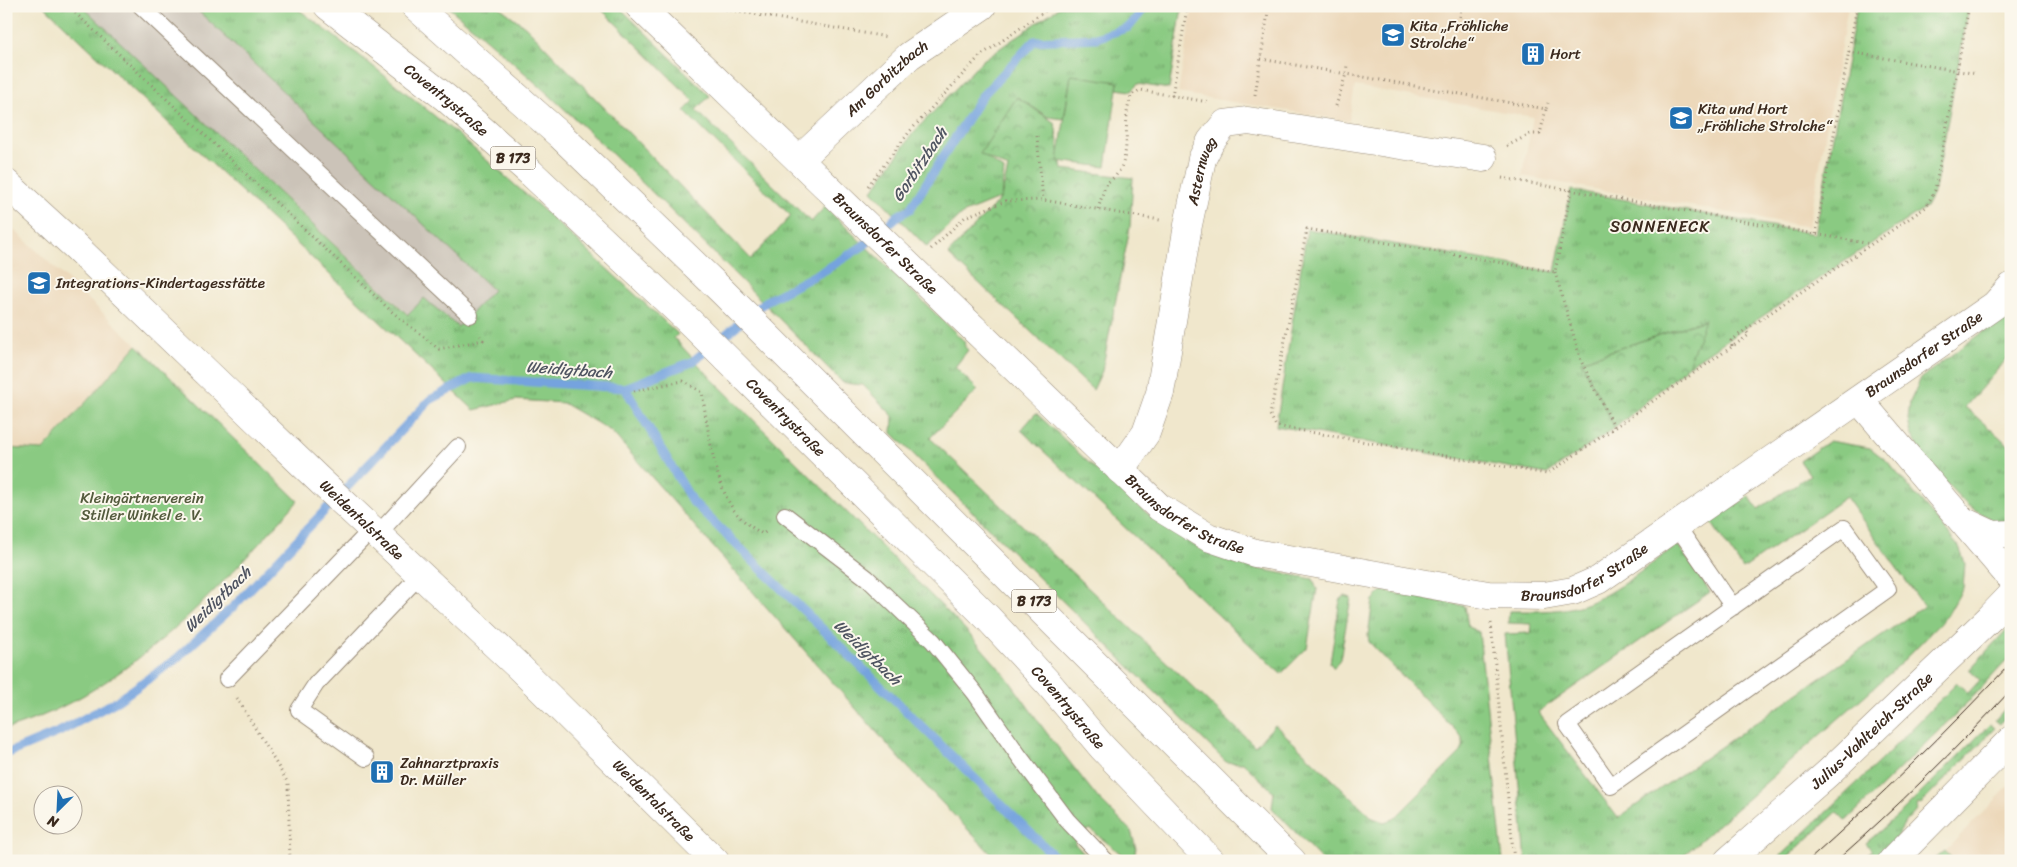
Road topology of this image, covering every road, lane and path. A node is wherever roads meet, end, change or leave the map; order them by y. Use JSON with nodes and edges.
{"nodes":[{"id":1,"x":68,"y":6,"type":"edge"},
{"id":2,"x":141,"y":6,"type":"edge"},
{"id":3,"x":328,"y":6,"type":"edge"},
{"id":4,"x":414,"y":6,"type":"edge"},
{"id":5,"x":639,"y":6,"type":"edge"},
{"id":6,"x":706,"y":6,"type":"edge"},
{"id":7,"x":982,"y":6,"type":"edge"},
{"id":8,"x":1052,"y":6,"type":"edge"},
{"id":9,"x":1190,"y":6,"type":"edge"},
{"id":10,"x":1269,"y":6,"type":"edge"},
{"id":11,"x":1461,"y":6,"type":"edge"},
{"id":12,"x":1857,"y":6,"type":"edge"},
{"id":13,"x":1969,"y":6,"type":"edge"},
{"id":14,"x":1460,"y":17,"type":"dead end"},
{"id":15,"x":1849,"y":52,"type":"junction"},
{"id":16,"x":909,"y":56,"type":"junction"},
{"id":17,"x":1261,"y":59,"type":"junction"},
{"id":18,"x":1347,"y":66,"type":"dead end"},
{"id":19,"x":1956,"y":70,"type":"junction"},
{"id":20,"x":1346,"y":74,"type":"junction"},
{"id":21,"x":1977,"y":74,"type":"dead end"},
{"id":22,"x":1172,"y":96,"type":"junction"},
{"id":23,"x":1211,"y":102,"type":"dead end"},
{"id":24,"x":1548,"y":102,"type":"dead end"},
{"id":25,"x":1546,"y":109,"type":"junction"},
{"id":26,"x":1248,"y":121,"type":"junction"},
{"id":27,"x":1037,"y":136,"type":"dead end"},
{"id":28,"x":1483,"y":158,"type":"junction"},
{"id":29,"x":799,"y":160,"type":"junction"},
{"id":30,"x":6,"y":182,"type":"edge"},
{"id":31,"x":1571,"y":190,"type":"junction"},
{"id":32,"x":1043,"y":200,"type":"junction"},
{"id":33,"x":1098,"y":209,"type":"junction"},
{"id":34,"x":855,"y":214,"type":"junction"},
{"id":35,"x":1188,"y":225,"type":"junction"},
{"id":36,"x":1816,"y":234,"type":"junction"},
{"id":37,"x":1870,"y":244,"type":"junction"},
{"id":38,"x":901,"y":259,"type":"junction"},
{"id":39,"x":1555,"y":272,"type":"junction"},
{"id":40,"x":2011,"y":287,"type":"edge"},
{"id":41,"x":470,"y":315,"type":"dead end"},
{"id":42,"x":483,"y":340,"type":"dead end"},
{"id":43,"x":634,"y":391,"type":"dead end"},
{"id":44,"x":1858,"y":400,"type":"junction"},
{"id":45,"x":1615,"y":428,"type":"junction"},
{"id":46,"x":458,"y":447,"type":"dead end"},
{"id":47,"x":1120,"y":470,"type":"junction"},
{"id":48,"x":785,"y":515,"type":"joint"},
{"id":49,"x":1962,"y":521,"type":"junction"},
{"id":50,"x":1677,"y":526,"type":"junction"},
{"id":51,"x":369,"y":527,"type":"junction"},
{"id":52,"x":2011,"y":534,"type":"edge"},
{"id":53,"x":420,"y":575,"type":"junction"},
{"id":54,"x":2011,"y":578,"type":"edge"},
{"id":55,"x":1488,"y":595,"type":"junction"},
{"id":56,"x":2011,"y":596,"type":"edge"},
{"id":57,"x":1733,"y":607,"type":"junction"},
{"id":58,"x":227,"y":679,"type":"joint"},
{"id":59,"x":2011,"y":740,"type":"edge"},
{"id":60,"x":366,"y":758,"type":"dead end"},
{"id":61,"x":1203,"y":860,"type":"edge"},
{"id":62,"x":290,"y":861,"type":"edge"},
{"id":63,"x":715,"y":861,"type":"edge"},
{"id":64,"x":1106,"y":861,"type":"edge"},
{"id":65,"x":1292,"y":861,"type":"edge"},
{"id":66,"x":1514,"y":861,"type":"edge"},
{"id":67,"x":1728,"y":861,"type":"edge"},
{"id":68,"x":1892,"y":861,"type":"edge"}],
"edges":[{"from":1,"to":42,"type":"path"},
{"from":2,"to":41,"type":"lane"},
{"from":3,"to":61,"type":"street","name":"Coventrystraße","number":"B 173"},
{"from":4,"to":65,"type":"street","number":"B 173"},
{"from":5,"to":29,"type":"street","name":"Braunsdorfer Straße"},
{"from":6,"to":16,"type":"path"},
{"from":7,"to":16,"type":"street","name":"Am Gorbitzbach"},
{"from":8,"to":34,"type":"path"},
{"from":9,"to":22,"type":"path"},
{"from":10,"to":17,"type":"path"},
{"from":11,"to":14,"type":"path"},
{"from":12,"to":15,"type":"path"},
{"from":13,"to":19,"type":"path"},
{"from":15,"to":19,"type":"path"},
{"from":15,"to":36,"type":"path"},
{"from":16,"to":29,"type":"street","name":"Am Gorbitzbach"},
{"from":17,"to":20,"type":"path"},
{"from":17,"to":26,"type":"path"},
{"from":18,"to":20,"type":"path"},
{"from":19,"to":21,"type":"path"},
{"from":19,"to":37,"type":"path"},
{"from":20,"to":25,"type":"path"},
{"from":22,"to":23,"type":"path"},
{"from":22,"to":33,"type":"path"},
{"from":24,"to":25,"type":"path"},
{"from":25,"to":28,"type":"path"},
{"from":26,"to":28,"type":"street","name":"Asternweg"},
{"from":26,"to":35,"type":"street","name":"Asternweg"},
{"from":27,"to":32,"type":"path"},
{"from":28,"to":31,"type":"path"},
{"from":29,"to":34,"type":"street","name":"Braunsdorfer Straße"},
{"from":30,"to":51,"type":"street","name":"Weidentalstraße"},
{"from":31,"to":36,"type":"path"},
{"from":31,"to":39,"type":"path"},
{"from":32,"to":33,"type":"path"},
{"from":32,"to":38,"type":"path"},
{"from":33,"to":35,"type":"path"},
{"from":34,"to":38,"type":"street","name":"Braunsdorfer Straße"},
{"from":35,"to":47,"type":"street","name":"Asternweg"},
{"from":36,"to":37,"type":"path"},
{"from":37,"to":45,"type":"path"},
{"from":38,"to":47,"type":"street","name":"Braunsdorfer Straße"},
{"from":39,"to":45,"type":"path"},
{"from":39,"to":45,"type":"path"},
{"from":40,"to":44,"type":"street","name":"Braunsdorfer Straße"},
{"from":43,"to":48,"type":"path"},
{"from":44,"to":49,"type":"street","name":"Braunsdorfer Straße"},
{"from":44,"to":50,"type":"street","name":"Braunsdorfer Straße"},
{"from":46,"to":51,"type":"lane"},
{"from":47,"to":55,"type":"street","name":"Braunsdorfer Straße"},
{"from":48,"to":64,"type":"lane"},
{"from":49,"to":52,"type":"street"},
{"from":49,"to":54,"type":"street","name":"Braunsdorfer Straße"},
{"from":50,"to":55,"type":"street","name":"Braunsdorfer Straße"},
{"from":50,"to":57,"type":"lane"},
{"from":51,"to":53,"type":"street","name":"Weidentalstraße"},
{"from":51,"to":58,"type":"lane"},
{"from":53,"to":60,"type":"lane"},
{"from":53,"to":63,"type":"street","name":"Weidentalstraße"},
{"from":55,"to":66,"type":"path"},
{"from":56,"to":67,"type":"street","name":"Julius-Vahlteich-Straße"},
{"from":57,"to":57,"type":"lane"},
{"from":58,"to":62,"type":"path"},
{"from":59,"to":68,"type":"street"}]}
